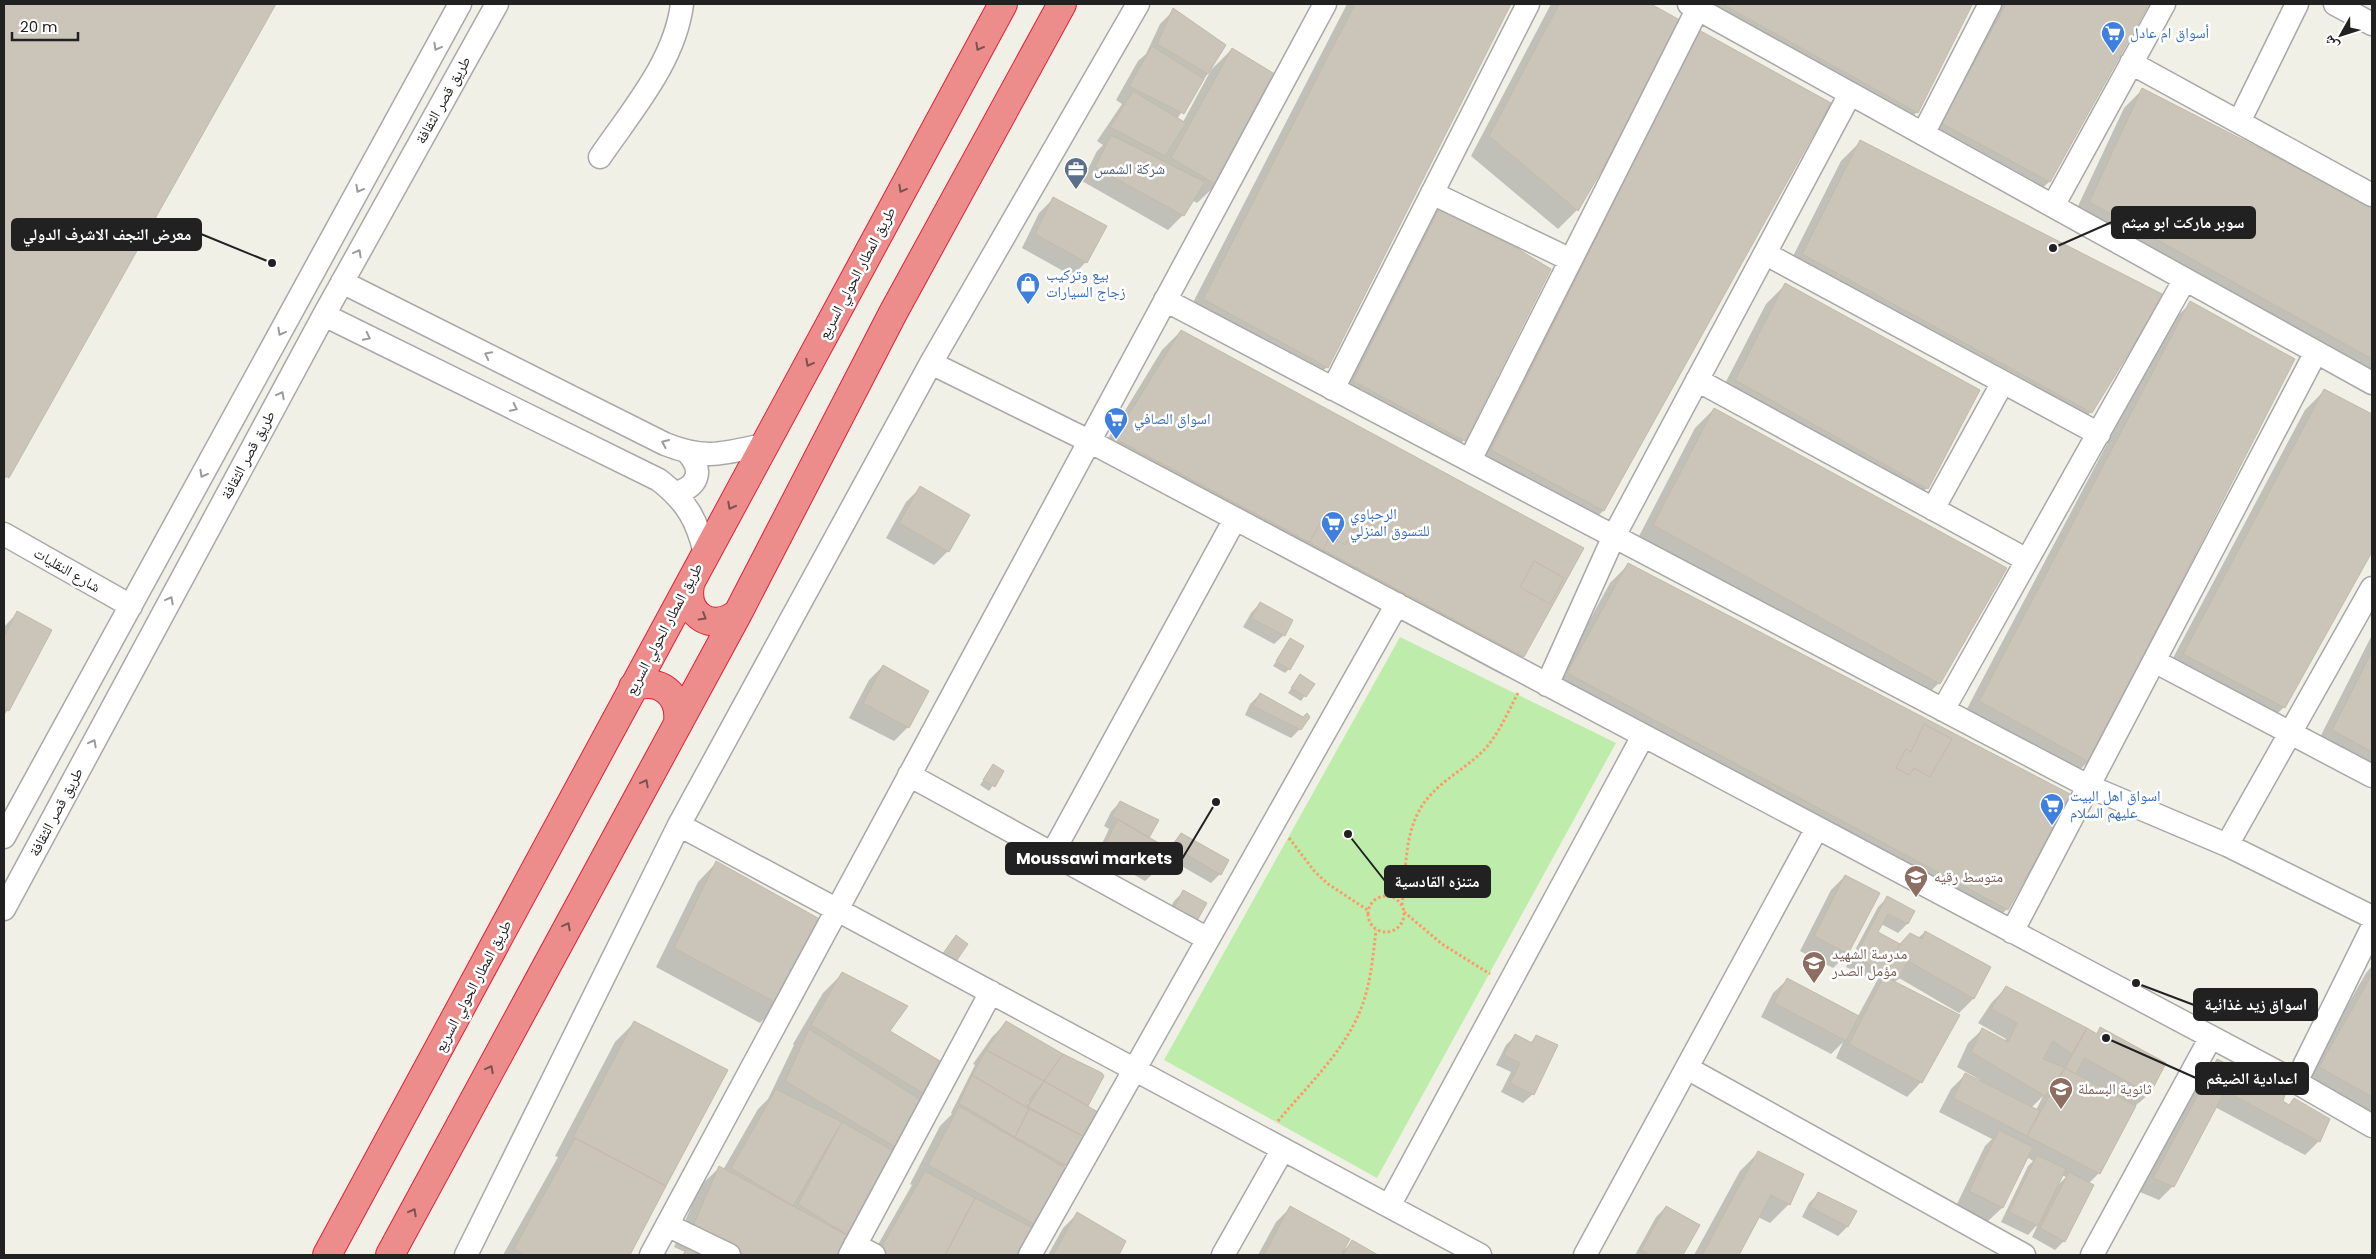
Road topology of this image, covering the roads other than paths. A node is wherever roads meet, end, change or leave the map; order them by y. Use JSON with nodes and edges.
{"nodes":[{"id":1,"x":460,"y":4,"type":"edge"},
{"id":2,"x":497,"y":4,"type":"edge"},
{"id":3,"x":682,"y":4,"type":"edge"},
{"id":4,"x":1003,"y":4,"type":"edge"},
{"id":5,"x":1062,"y":4,"type":"edge"},
{"id":6,"x":1138,"y":4,"type":"edge"},
{"id":7,"x":1325,"y":4,"type":"edge"},
{"id":8,"x":1528,"y":4,"type":"edge"},
{"id":9,"x":1990,"y":4,"type":"edge"},
{"id":10,"x":2164,"y":4,"type":"edge"},
{"id":11,"x":2297,"y":4,"type":"edge"},
{"id":12,"x":2335,"y":4,"type":"edge"},
{"id":13,"x":1695,"y":5,"type":"edge"},
{"id":14,"x":2372,"y":24,"type":"edge"},
{"id":15,"x":2131,"y":63,"type":"junction"},
{"id":16,"x":1850,"y":94,"type":"junction"},
{"id":17,"x":2239,"y":122,"type":"junction"},
{"id":18,"x":1923,"y":134,"type":"junction"},
{"id":19,"x":600,"y":157,"type":"dead end"},
{"id":20,"x":1432,"y":193,"type":"junction"},
{"id":21,"x":2372,"y":195,"type":"edge"},
{"id":22,"x":2053,"y":206,"type":"junction"},
{"id":23,"x":1766,"y":254,"type":"junction"},
{"id":24,"x":1571,"y":260,"type":"junction"},
{"id":25,"x":2185,"y":279,"type":"junction"},
{"id":26,"x":342,"y":282,"type":"junction"},
{"id":27,"x":1165,"y":300,"type":"junction"},
{"id":28,"x":324,"y":316,"type":"junction"},
{"id":29,"x":2316,"y":352,"type":"junction"},
{"id":30,"x":931,"y":363,"type":"junction"},
{"id":31,"x":1697,"y":380,"type":"junction"},
{"id":32,"x":2003,"y":382,"type":"junction"},
{"id":33,"x":2372,"y":383,"type":"edge"},
{"id":34,"x":1333,"y":389,"type":"junction"},
{"id":35,"x":2099,"y":434,"type":"junction"},
{"id":36,"x":1089,"y":441,"type":"junction"},
{"id":37,"x":763,"y":445,"type":"junction"},
{"id":38,"x":688,"y":453,"type":"junction"},
{"id":39,"x":1470,"y":460,"type":"junction"},
{"id":40,"x":675,"y":493,"type":"junction"},
{"id":41,"x":1932,"y":509,"type":"junction"},
{"id":42,"x":1235,"y":519,"type":"junction"},
{"id":43,"x":4,"y":534,"type":"edge"},
{"id":44,"x":1614,"y":536,"type":"junction"},
{"id":45,"x":705,"y":553,"type":"junction"},
{"id":46,"x":2027,"y":560,"type":"junction"},
{"id":47,"x":690,"y":585,"type":"junction"},
{"id":48,"x":2372,"y":588,"type":"edge"},
{"id":49,"x":1396,"y":604,"type":"junction"},
{"id":50,"x":131,"y":606,"type":"junction"},
{"id":51,"x":738,"y":613,"type":"junction"},
{"id":52,"x":2154,"y":661,"type":"junction"},
{"id":53,"x":1538,"y":679,"type":"junction"},
{"id":54,"x":633,"y":687,"type":"junction"},
{"id":55,"x":1943,"y":710,"type":"junction"},
{"id":56,"x":678,"y":722,"type":"junction"},
{"id":57,"x":2291,"y":733,"type":"junction"},
{"id":58,"x":1643,"y":736,"type":"junction"},
{"id":59,"x":909,"y":775,"type":"junction"},
{"id":60,"x":2372,"y":776,"type":"edge"},
{"id":61,"x":2088,"y":786,"type":"junction"},
{"id":62,"x":679,"y":825,"type":"junction"},
{"id":63,"x":1817,"y":828,"type":"junction"},
{"id":64,"x":4,"y":837,"type":"edge"},
{"id":65,"x":2228,"y":845,"type":"junction"},
{"id":66,"x":1052,"y":854,"type":"junction"},
{"id":67,"x":4,"y":909,"type":"edge"},
{"id":68,"x":837,"y":910,"type":"junction"},
{"id":69,"x":2372,"y":917,"type":"edge"},
{"id":70,"x":2372,"y":928,"type":"edge"},
{"id":71,"x":2012,"y":932,"type":"junction"},
{"id":72,"x":1208,"y":939,"type":"junction"},
{"id":73,"x":990,"y":992,"type":"junction"},
{"id":74,"x":2211,"y":1037,"type":"junction"},
{"id":75,"x":1687,"y":1068,"type":"junction"},
{"id":76,"x":1135,"y":1070,"type":"junction"},
{"id":77,"x":2296,"y":1082,"type":"junction"},
{"id":78,"x":2372,"y":1126,"type":"edge"},
{"id":79,"x":1273,"y":1144,"type":"junction"},
{"id":80,"x":1389,"y":1206,"type":"junction"},
{"id":81,"x":667,"y":1225,"type":"junction"},
{"id":82,"x":860,"y":1252,"type":"edge"},
{"id":83,"x":327,"y":1255,"type":"edge"},
{"id":84,"x":390,"y":1255,"type":"edge"},
{"id":85,"x":468,"y":1255,"type":"edge"},
{"id":86,"x":651,"y":1255,"type":"edge"},
{"id":87,"x":729,"y":1255,"type":"edge"},
{"id":88,"x":1030,"y":1255,"type":"edge"},
{"id":89,"x":1223,"y":1255,"type":"edge"},
{"id":90,"x":1480,"y":1255,"type":"edge"},
{"id":91,"x":1585,"y":1255,"type":"edge"},
{"id":92,"x":2024,"y":1255,"type":"edge"},
{"id":93,"x":2092,"y":1255,"type":"edge"}],
"edges":[{"from":1,"to":50,"type":"street","name":"طريق قصر الثقافة","one_way":true},
{"from":26,"to":2,"type":"street","name":"طريق قصر الثقافة","one_way":true},
{"from":3,"to":19,"type":"street"},
{"from":4,"to":37,"type":"highway","name":"طريق المطار الحولي السريع","one_way":true},
{"from":5,"to":51,"type":"highway"},
{"from":6,"to":30,"type":"street"},
{"from":7,"to":27,"type":"street"},
{"from":8,"to":20,"type":"street"},
{"from":9,"to":18,"type":"street"},
{"from":10,"to":15,"type":"street"},
{"from":11,"to":17,"type":"street"},
{"from":12,"to":14,"type":"street"},
{"from":13,"to":16,"type":"street"},
{"from":13,"to":24,"type":"street"},
{"from":15,"to":17,"type":"street"},
{"from":15,"to":22,"type":"street"},
{"from":16,"to":18,"type":"street"},
{"from":16,"to":23,"type":"street"},
{"from":17,"to":21,"type":"street"},
{"from":18,"to":22,"type":"street"},
{"from":20,"to":24,"type":"street"},
{"from":20,"to":34,"type":"street"},
{"from":22,"to":25,"type":"street"},
{"from":23,"to":31,"type":"street"},
{"from":23,"to":32,"type":"street"},
{"from":24,"to":39,"type":"street"},
{"from":25,"to":29,"type":"street"},
{"from":25,"to":35,"type":"street"},
{"from":26,"to":28,"type":"street","name":"طريق قصر الثقافة"},
{"from":38,"to":26,"type":"street","one_way":true},
{"from":27,"to":34,"type":"street"},
{"from":27,"to":36,"type":"street"},
{"from":28,"to":40,"type":"street","one_way":true},
{"from":67,"to":28,"type":"street","name":"طريق قصر الثقافة","one_way":true},
{"from":29,"to":33,"type":"street"},
{"from":29,"to":52,"type":"street"},
{"from":30,"to":36,"type":"street"},
{"from":30,"to":62,"type":"street"},
{"from":31,"to":41,"type":"street"},
{"from":31,"to":44,"type":"street"},
{"from":32,"to":35,"type":"street"},
{"from":32,"to":41,"type":"street"},
{"from":34,"to":39,"type":"street"},
{"from":35,"to":46,"type":"street"},
{"from":36,"to":42,"type":"street"},
{"from":36,"to":59,"type":"street"},
{"from":37,"to":38,"type":"street"},
{"from":37,"to":45,"type":"highway","name":"طريق المطار الحولي السريع","one_way":true},
{"from":38,"to":40,"type":"street"},
{"from":39,"to":44,"type":"street"},
{"from":40,"to":45,"type":"street"},
{"from":41,"to":46,"type":"street"},
{"from":42,"to":49,"type":"street"},
{"from":42,"to":66,"type":"street"},
{"from":43,"to":50,"type":"street","name":"شارع النقليات"},
{"from":44,"to":53,"type":"street"},
{"from":44,"to":55,"type":"street"},
{"from":45,"to":47,"type":"highway","name":"طريق المطار الحولي السريع"},
{"from":46,"to":55,"type":"street"},
{"from":47,"to":51,"type":"highway","one_way":true},
{"from":47,"to":54,"type":"highway","name":"طريق المطار الحولي السريع"},
{"from":48,"to":57,"type":"street"},
{"from":49,"to":53,"type":"street"},
{"from":49,"to":72,"type":"street"},
{"from":50,"to":64,"type":"street","name":"طريق قصر الثقافة"},
{"from":51,"to":56,"type":"highway"},
{"from":52,"to":57,"type":"street"},
{"from":52,"to":61,"type":"street"},
{"from":53,"to":58,"type":"street"},
{"from":54,"to":56,"type":"highway"},
{"from":54,"to":83,"type":"highway","name":"طريق المطار الحولي السريع"},
{"from":55,"to":61,"type":"street"},
{"from":84,"to":56,"type":"highway","one_way":true},
{"from":57,"to":60,"type":"street"},
{"from":57,"to":65,"type":"street"},
{"from":58,"to":63,"type":"street"},
{"from":58,"to":80,"type":"street"},
{"from":59,"to":66,"type":"street"},
{"from":59,"to":68,"type":"street"},
{"from":61,"to":65,"type":"street"},
{"from":61,"to":71,"type":"street"},
{"from":62,"to":68,"type":"street"},
{"from":62,"to":85,"type":"street"},
{"from":63,"to":71,"type":"street"},
{"from":63,"to":75,"type":"street"},
{"from":65,"to":69,"type":"street"},
{"from":66,"to":72,"type":"street"},
{"from":68,"to":73,"type":"street"},
{"from":68,"to":81,"type":"street"},
{"from":70,"to":77,"type":"street"},
{"from":71,"to":74,"type":"street"},
{"from":72,"to":76,"type":"street"},
{"from":73,"to":76,"type":"street"},
{"from":73,"to":82,"type":"street"},
{"from":74,"to":77,"type":"street"},
{"from":74,"to":93,"type":"street"},
{"from":75,"to":91,"type":"street"},
{"from":75,"to":92,"type":"street"},
{"from":76,"to":79,"type":"street"},
{"from":76,"to":88,"type":"street"},
{"from":77,"to":78,"type":"street"},
{"from":79,"to":80,"type":"street"},
{"from":79,"to":89,"type":"street"},
{"from":80,"to":90,"type":"street"},
{"from":81,"to":86,"type":"street"},
{"from":81,"to":87,"type":"street"}]}
